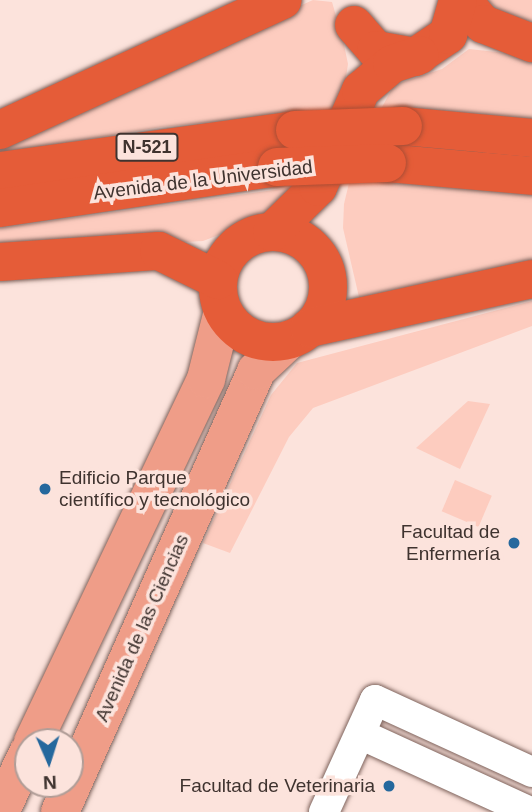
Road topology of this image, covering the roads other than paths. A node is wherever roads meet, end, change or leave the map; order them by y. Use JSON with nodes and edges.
{"nodes":[{"id":1,"x":283,"y":0,"type":"edge"},
{"id":2,"x":460,"y":0,"type":"edge"},
{"id":3,"x":352,"y":12,"type":"edge"},
{"id":4,"x":532,"y":43,"type":"edge"},
{"id":5,"x":420,"y":55,"type":"junction"},
{"id":6,"x":361,"y":90,"type":"junction"},
{"id":7,"x":0,"y":130,"type":"edge"},
{"id":8,"x":532,"y":138,"type":"edge"},
{"id":9,"x":0,"y":171,"type":"edge"},
{"id":10,"x":532,"y":176,"type":"edge"},
{"id":11,"x":318,"y":187,"type":"junction"},
{"id":12,"x":0,"y":208,"type":"edge"},
{"id":13,"x":272,"y":232,"type":"junction"},
{"id":14,"x":316,"y":252,"type":"junction"},
{"id":15,"x":0,"y":262,"type":"edge"},
{"id":16,"x":532,"y":279,"type":"edge"},
{"id":17,"x":220,"y":296,"type":"junction"},
{"id":18,"x":299,"y":334,"type":"junction"},
{"id":19,"x":40,"y":728,"type":"edge"},
{"id":20,"x":359,"y":734,"type":"junction"},
{"id":21,"x":532,"y":772,"type":"edge"},
{"id":22,"x":14,"y":783,"type":"edge"},
{"id":23,"x":0,"y":812,"type":"edge"},
{"id":24,"x":60,"y":812,"type":"edge"},
{"id":25,"x":324,"y":812,"type":"edge"},
{"id":26,"x":530,"y":812,"type":"edge"}],
"edges":[{"from":1,"to":7,"type":"highway"},
{"from":2,"to":4,"type":"highway"},
{"from":2,"to":5,"type":"highway"},
{"from":3,"to":5,"type":"highway"},
{"from":3,"to":6,"type":"highway"},
{"from":5,"to":6,"type":"highway"},
{"from":6,"to":11,"type":"highway"},
{"from":8,"to":9,"type":"highway","name":"Avenida de la Universidad","number":"N-521","bridge":true},
{"from":10,"to":12,"type":"highway","name":"Avenida de la Universidad","number":"N-521","bridge":true},
{"from":11,"to":13,"type":"highway"},
{"from":11,"to":14,"type":"highway"},
{"from":13,"to":14,"type":"highway"},
{"from":13,"to":17,"type":"highway"},
{"from":14,"to":18,"type":"highway"},
{"from":15,"to":17,"type":"highway"},
{"from":16,"to":18,"type":"highway"},
{"from":17,"to":18,"type":"highway"},
{"from":17,"to":19,"type":"main road"},
{"from":18,"to":24,"type":"main road","name":"Avenida de las Ciencias"},
{"from":20,"to":21,"type":"street"},
{"from":20,"to":25,"type":"street"},
{"from":20,"to":26,"type":"street"},
{"from":22,"to":23,"type":"main road"}]}
